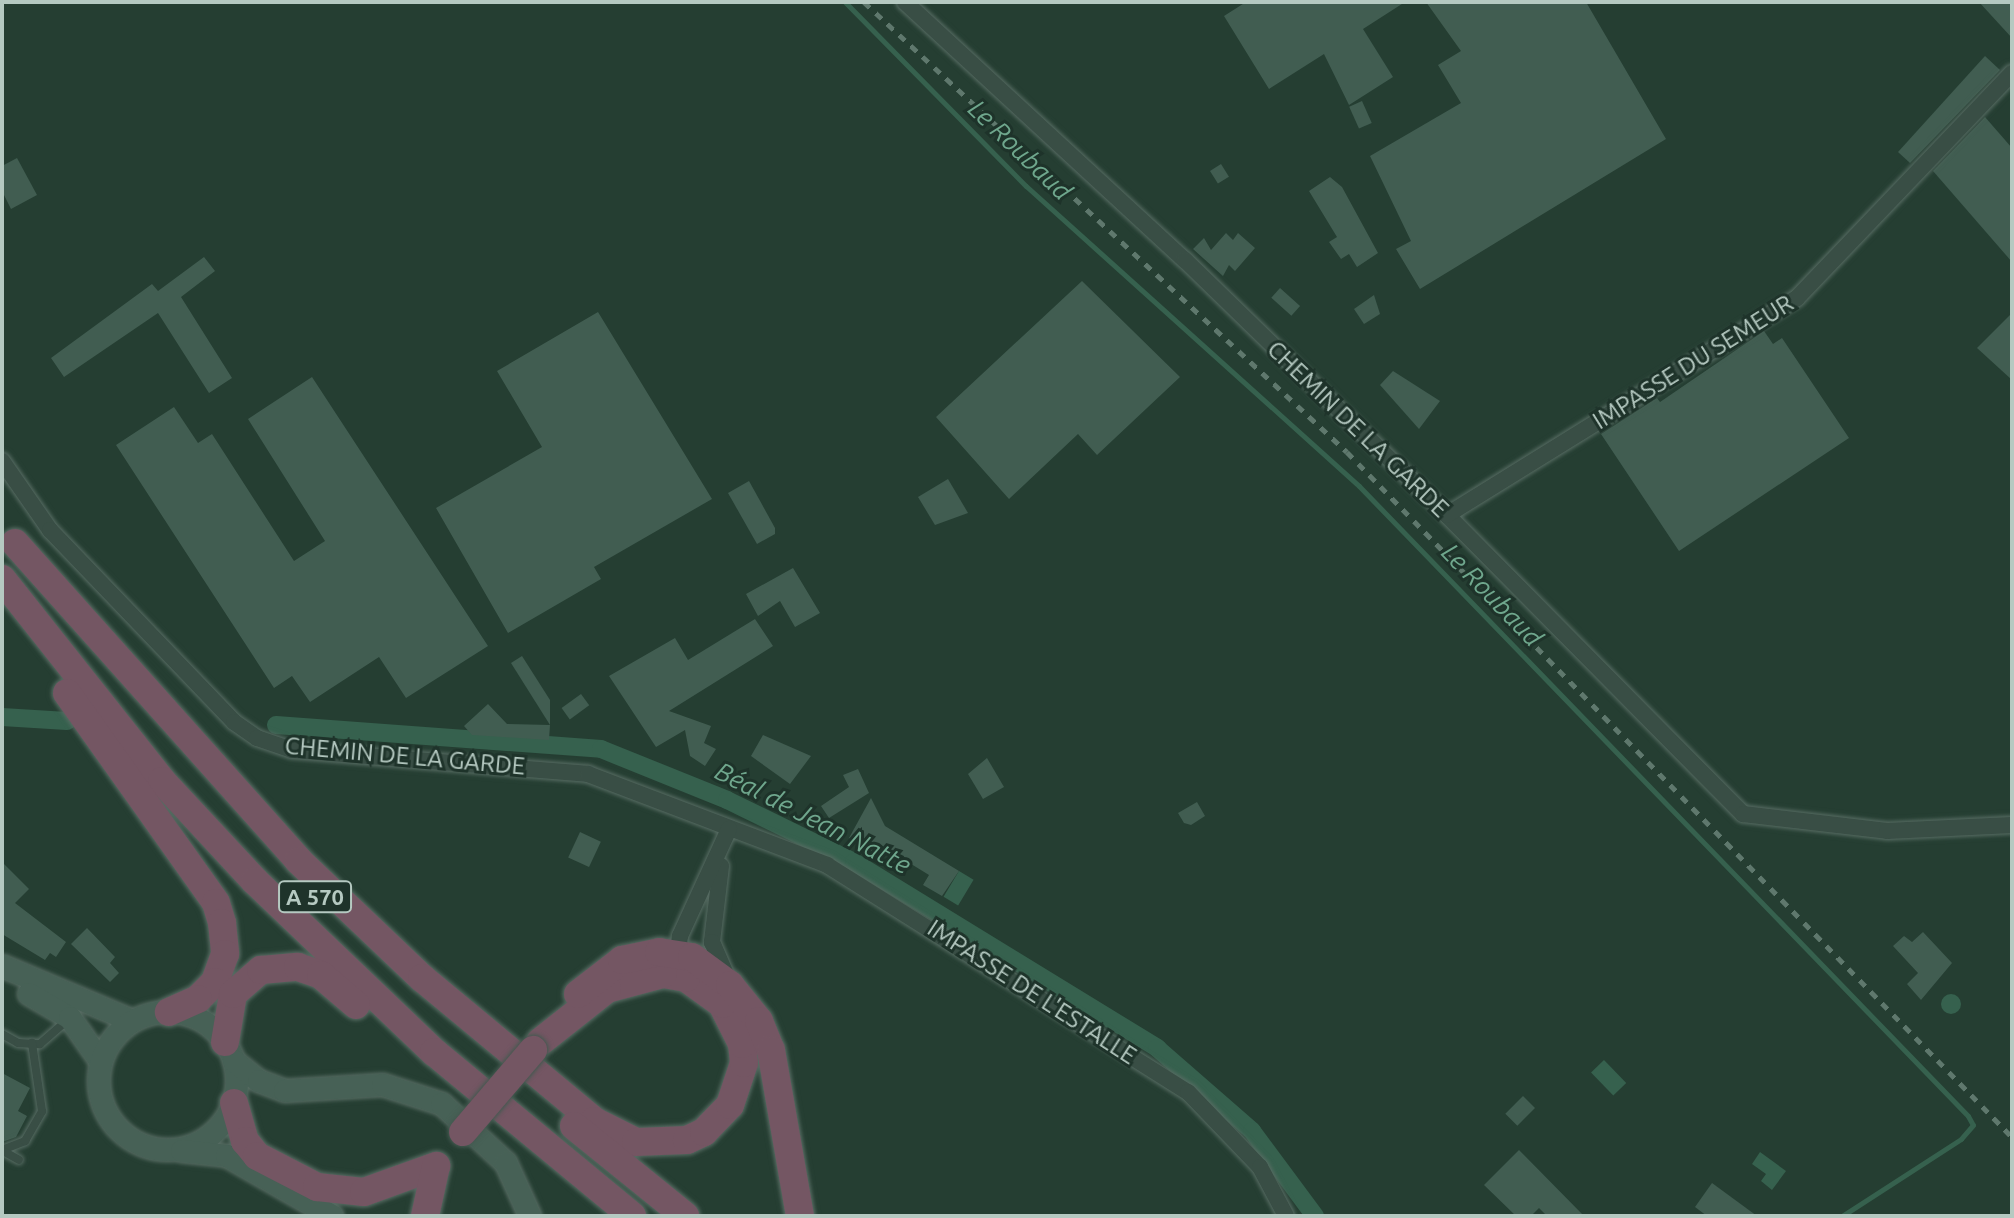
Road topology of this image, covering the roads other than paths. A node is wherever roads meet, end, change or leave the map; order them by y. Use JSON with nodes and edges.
{"nodes":[{"id":1,"x":905,"y":2,"type":"edge"},
{"id":2,"x":2012,"y":73,"type":"edge"},
{"id":3,"x":2,"y":461,"type":"edge"},
{"id":4,"x":1447,"y":515,"type":"junction"},
{"id":5,"x":9,"y":533,"type":"edge"},
{"id":6,"x":2,"y":579,"type":"edge"},
{"id":7,"x":2,"y":601,"type":"edge"},
{"id":8,"x":2012,"y":825,"type":"edge"},
{"id":9,"x":729,"y":829,"type":"junction"},
{"id":10,"x":690,"y":959,"type":"junction"},
{"id":11,"x":2,"y":966,"type":"edge"},
{"id":12,"x":2,"y":981,"type":"edge"},
{"id":13,"x":169,"y":1012,"type":"junction"},
{"id":14,"x":70,"y":1018,"type":"junction"},
{"id":15,"x":133,"y":1021,"type":"junction"},
{"id":16,"x":2,"y":1034,"type":"edge"},
{"id":17,"x":32,"y":1043,"type":"junction"},
{"id":18,"x":536,"y":1046,"type":"junction"},
{"id":19,"x":230,"y":1052,"type":"junction"},
{"id":20,"x":101,"y":1062,"type":"junction"},
{"id":21,"x":234,"y":1103,"type":"junction"},
{"id":22,"x":2,"y":1150,"type":"edge"},
{"id":23,"x":174,"y":1151,"type":"junction"},
{"id":24,"x":19,"y":1160,"type":"dead end"},
{"id":25,"x":436,"y":1166,"type":"junction"},
{"id":26,"x":291,"y":1190,"type":"junction"},
{"id":27,"x":332,"y":1216,"type":"edge"},
{"id":28,"x":425,"y":1216,"type":"edge"},
{"id":29,"x":530,"y":1216,"type":"edge"},
{"id":30,"x":608,"y":1216,"type":"edge"},
{"id":31,"x":632,"y":1216,"type":"edge"},
{"id":32,"x":685,"y":1216,"type":"edge"},
{"id":33,"x":800,"y":1216,"type":"edge"},
{"id":34,"x":1286,"y":1216,"type":"edge"}],
"edges":[{"from":1,"to":4,"type":"street","name":"CHEMIN DE LA GARDE"},
{"from":2,"to":4,"type":"street","name":"IMPASSE DU SEMEUR"},
{"from":3,"to":9,"type":"street","name":"CHEMIN DE LA GARDE"},
{"from":4,"to":8,"type":"street","name":"CHEMIN DE LA GARDE"},
{"from":5,"to":10,"type":"highway"},
{"from":5,"to":32,"type":"highway","number":"A 570"},
{"from":6,"to":31,"type":"highway","number":"A 570"},
{"from":7,"to":13,"type":"highway"},
{"from":9,"to":10,"type":"street"},
{"from":9,"to":10,"type":"street"},
{"from":9,"to":34,"type":"street","name":"IMPASSE DE L'ESTALLE"},
{"from":10,"to":18,"type":"highway"},
{"from":10,"to":18,"type":"highway"},
{"from":10,"to":33,"type":"highway"},
{"from":11,"to":15,"type":"main road"},
{"from":12,"to":14,"type":"main road"},
{"from":13,"to":15,"type":"main road"},
{"from":13,"to":19,"type":"main road"},
{"from":14,"to":17,"type":"lane"},
{"from":14,"to":20,"type":"main road"},
{"from":15,"to":20,"type":"main road"},
{"from":16,"to":17,"type":"lane"},
{"from":17,"to":22,"type":"lane"},
{"from":18,"to":25,"type":"highway","bridge":true},
{"from":19,"to":21,"type":"main road"},
{"from":19,"to":29,"type":"main road"},
{"from":19,"to":30,"type":"highway"},
{"from":20,"to":23,"type":"main road"},
{"from":21,"to":23,"type":"main road"},
{"from":21,"to":25,"type":"highway"},
{"from":22,"to":24,"type":"lane"},
{"from":23,"to":26,"type":"main road"},
{"from":25,"to":26,"type":"highway"},
{"from":25,"to":28,"type":"highway"},
{"from":26,"to":27,"type":"main road"}]}
